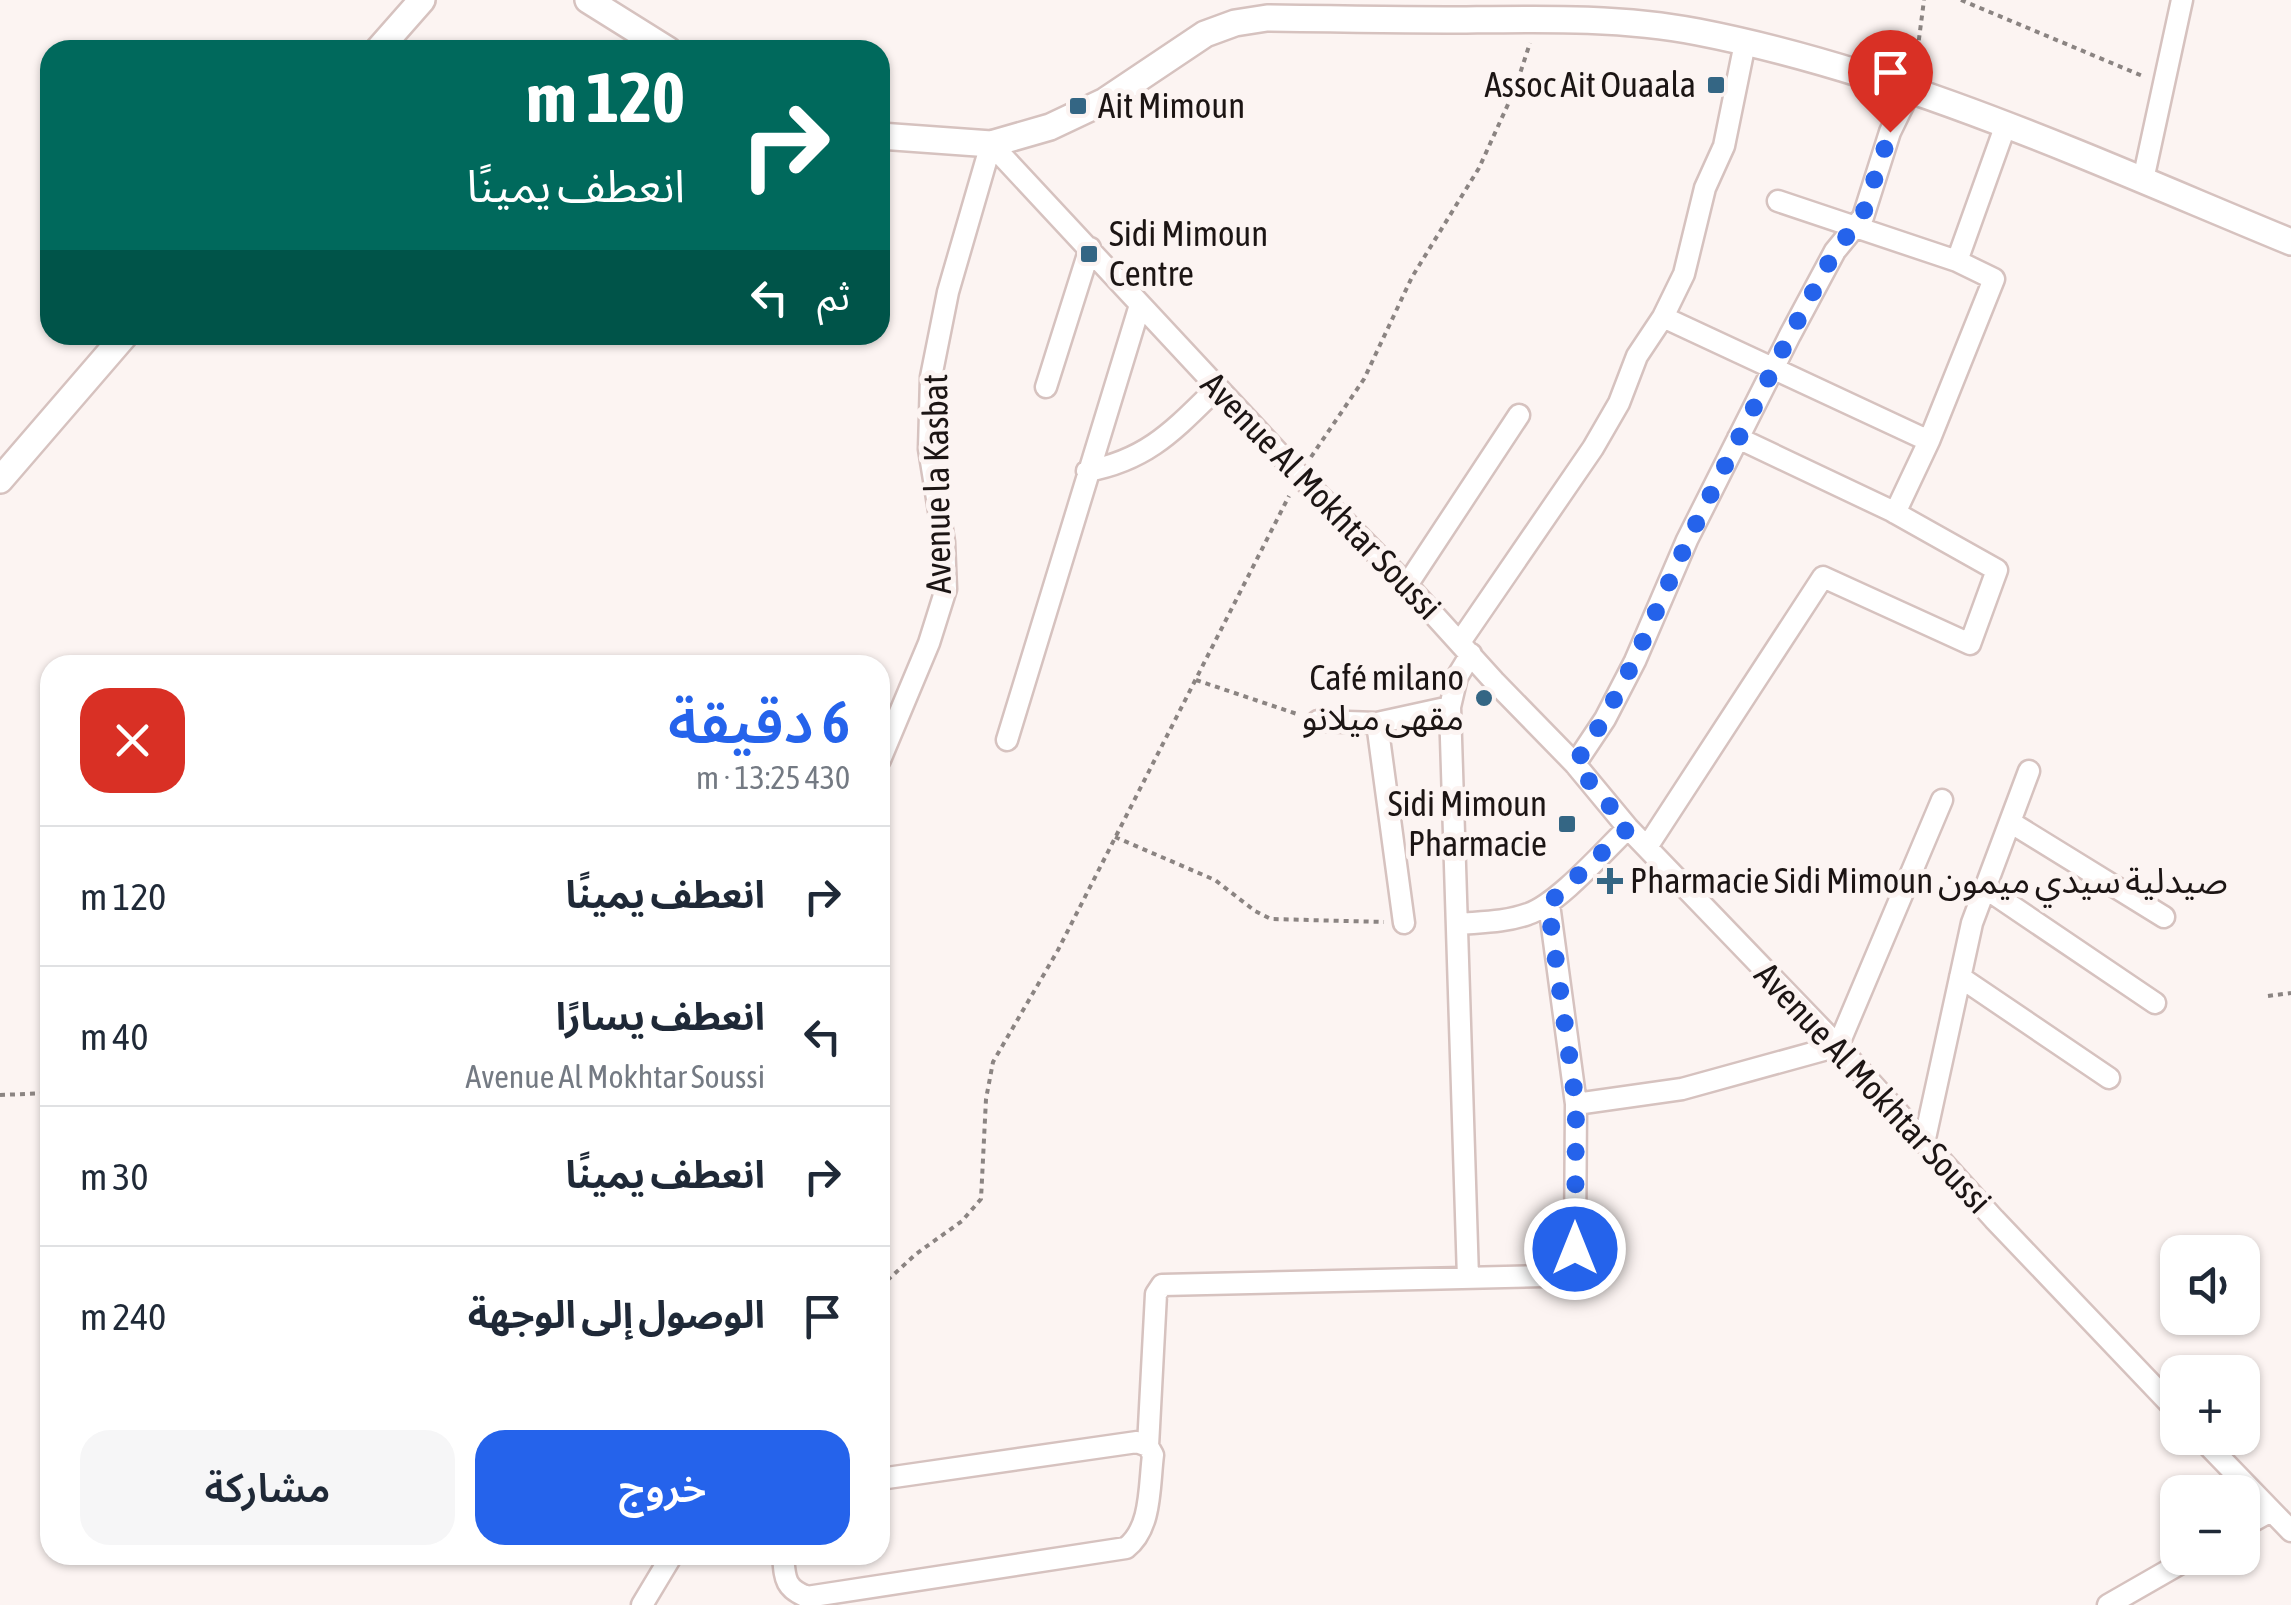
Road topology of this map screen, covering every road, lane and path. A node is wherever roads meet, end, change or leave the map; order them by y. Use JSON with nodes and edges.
{"nodes":[{"id":1,"x":422,"y":0,"type":"edge"},
{"id":2,"x":588,"y":0,"type":"edge"},
{"id":3,"x":1924,"y":0,"type":"edge"},
{"id":4,"x":1961,"y":0,"type":"edge"},
{"id":5,"x":2182,"y":0,"type":"edge"},
{"id":6,"x":1537,"y":20,"type":"junction"},
{"id":7,"x":387,"y":40,"type":"edge"},
{"id":8,"x":652,"y":40,"type":"edge"},
{"id":9,"x":1744,"y":43,"type":"junction"},
{"id":10,"x":2164,"y":84,"type":"junction"},
{"id":11,"x":1910,"y":91,"type":"junction"},
{"id":12,"x":2005,"y":127,"type":"junction"},
{"id":13,"x":890,"y":137,"type":"edge"},
{"id":14,"x":991,"y":144,"type":"junction"},
{"id":15,"x":2143,"y":180,"type":"junction"},
{"id":16,"x":1778,"y":202,"type":"dead end"},
{"id":17,"x":1854,"y":226,"type":"junction"},
{"id":18,"x":2291,"y":242,"type":"edge"},
{"id":19,"x":1090,"y":248,"type":"junction"},
{"id":20,"x":1956,"y":261,"type":"junction"},
{"id":21,"x":1140,"y":305,"type":"junction"},
{"id":22,"x":1663,"y":317,"type":"junction"},
{"id":23,"x":116,"y":345,"type":"edge"},
{"id":24,"x":1774,"y":367,"type":"junction"},
{"id":25,"x":1046,"y":388,"type":"dead end"},
{"id":26,"x":1217,"y":388,"type":"junction"},
{"id":27,"x":1520,"y":415,"type":"dead end"},
{"id":28,"x":1738,"y":438,"type":"junction"},
{"id":29,"x":1929,"y":440,"type":"junction"},
{"id":30,"x":1087,"y":471,"type":"junction"},
{"id":31,"x":1300,"y":476,"type":"junction"},
{"id":32,"x":0,"y":480,"type":"edge"},
{"id":33,"x":1895,"y":513,"type":"junction"},
{"id":34,"x":1407,"y":584,"type":"junction"},
{"id":35,"x":1465,"y":648,"type":"junction"},
{"id":36,"x":1196,"y":680,"type":"junction"},
{"id":37,"x":1450,"y":707,"type":"junction"},
{"id":38,"x":1318,"y":721,"type":"joint"},
{"id":39,"x":1377,"y":724,"type":"junction"},
{"id":40,"x":890,"y":737,"type":"edge"},
{"id":41,"x":1007,"y":740,"type":"dead end"},
{"id":42,"x":1575,"y":764,"type":"junction"},
{"id":43,"x":2030,"y":771,"type":"dead end"},
{"id":44,"x":1942,"y":800,"type":"dead end"},
{"id":45,"x":2010,"y":822,"type":"junction"},
{"id":46,"x":1628,"y":828,"type":"junction"},
{"id":47,"x":1115,"y":838,"type":"junction"},
{"id":48,"x":1647,"y":847,"type":"junction"},
{"id":49,"x":1985,"y":888,"type":"junction"},
{"id":50,"x":1548,"y":904,"type":"junction"},
{"id":51,"x":2164,"y":917,"type":"dead end"},
{"id":52,"x":1404,"y":923,"type":"joint"},
{"id":53,"x":1459,"y":924,"type":"junction"},
{"id":54,"x":1960,"y":978,"type":"junction"},
{"id":55,"x":2291,"y":992,"type":"edge"},
{"id":56,"x":2268,"y":996,"type":"dead end"},
{"id":57,"x":2155,"y":1003,"type":"dead end"},
{"id":58,"x":1838,"y":1046,"type":"junction"},
{"id":59,"x":2109,"y":1078,"type":"dead end"},
{"id":60,"x":40,"y":1094,"type":"edge"},
{"id":61,"x":0,"y":1096,"type":"edge"},
{"id":62,"x":1576,"y":1104,"type":"junction"},
{"id":63,"x":1924,"y":1144,"type":"junction"},
{"id":64,"x":890,"y":1278,"type":"edge"},
{"id":65,"x":1468,"y":1278,"type":"junction"},
{"id":66,"x":2160,"y":1393,"type":"edge"},
{"id":67,"x":1148,"y":1446,"type":"junction"},
{"id":68,"x":2218,"y":1455,"type":"edge"},
{"id":69,"x":890,"y":1477,"type":"edge"},
{"id":70,"x":2271,"y":1511,"type":"junction"},
{"id":71,"x":2260,"y":1517,"type":"edge"},
{"id":72,"x":2291,"y":1531,"type":"edge"},
{"id":73,"x":666,"y":1565,"type":"edge"},
{"id":74,"x":784,"y":1565,"type":"edge"},
{"id":75,"x":2160,"y":1575,"type":"edge"},
{"id":76,"x":642,"y":1605,"type":"edge"},
{"id":77,"x":2108,"y":1605,"type":"edge"}],
"edges":[{"from":1,"to":7,"type":"street"},
{"from":2,"to":8,"type":"street"},
{"from":3,"to":11,"type":"path"},
{"from":4,"to":10,"type":"path"},
{"from":5,"to":10,"type":"street"},
{"from":6,"to":9,"type":"street"},
{"from":6,"to":14,"type":"street"},
{"from":6,"to":31,"type":"path"},
{"from":9,"to":11,"type":"street"},
{"from":9,"to":22,"type":"street"},
{"from":10,"to":15,"type":"street"},
{"from":11,"to":12,"type":"street"},
{"from":11,"to":17,"type":"street"},
{"from":12,"to":15,"type":"street"},
{"from":12,"to":20,"type":"street"},
{"from":13,"to":14,"type":"street"},
{"from":14,"to":19,"type":"street","name":"Avenue Al Mokhtar Soussi"},
{"from":14,"to":40,"type":"street","name":"Avenue la Kasbat"},
{"from":15,"to":18,"type":"street"},
{"from":16,"to":17,"type":"street"},
{"from":17,"to":20,"type":"street"},
{"from":17,"to":24,"type":"street"},
{"from":19,"to":21,"type":"street","name":"Avenue Al Mokhtar Soussi"},
{"from":19,"to":25,"type":"street"},
{"from":20,"to":29,"type":"street"},
{"from":21,"to":26,"type":"street","name":"Avenue Al Mokhtar Soussi"},
{"from":21,"to":30,"type":"street"},
{"from":22,"to":24,"type":"street"},
{"from":22,"to":35,"type":"street"},
{"from":23,"to":32,"type":"street"},
{"from":24,"to":28,"type":"street"},
{"from":24,"to":29,"type":"street"},
{"from":26,"to":30,"type":"street"},
{"from":26,"to":31,"type":"street","name":"Avenue Al Mokhtar Soussi"},
{"from":27,"to":34,"type":"street"},
{"from":28,"to":33,"type":"street"},
{"from":28,"to":42,"type":"street"},
{"from":29,"to":33,"type":"street"},
{"from":30,"to":41,"type":"street"},
{"from":31,"to":34,"type":"street","name":"Avenue Al Mokhtar Soussi"},
{"from":31,"to":36,"type":"path"},
{"from":33,"to":48,"type":"street"},
{"from":34,"to":35,"type":"street","name":"Avenue Al Mokhtar Soussi"},
{"from":35,"to":37,"type":"street"},
{"from":35,"to":42,"type":"street","name":"Avenue Al Mokhtar Soussi"},
{"from":36,"to":38,"type":"path"},
{"from":36,"to":47,"type":"path"},
{"from":37,"to":39,"type":"street"},
{"from":37,"to":53,"type":"street"},
{"from":38,"to":39,"type":"street"},
{"from":39,"to":52,"type":"street"},
{"from":42,"to":46,"type":"street","name":"Avenue Al Mokhtar Soussi"},
{"from":43,"to":45,"type":"street"},
{"from":44,"to":58,"type":"street"},
{"from":45,"to":49,"type":"street"},
{"from":45,"to":51,"type":"street"},
{"from":46,"to":48,"type":"street","name":"Avenue Al Mokhtar Soussi"},
{"from":46,"to":50,"type":"street"},
{"from":47,"to":52,"type":"path"},
{"from":47,"to":64,"type":"path"},
{"from":48,"to":58,"type":"street","name":"Avenue Al Mokhtar Soussi"},
{"from":49,"to":54,"type":"street"},
{"from":49,"to":57,"type":"street"},
{"from":50,"to":53,"type":"street"},
{"from":50,"to":62,"type":"street"},
{"from":53,"to":65,"type":"street"},
{"from":54,"to":59,"type":"street"},
{"from":54,"to":63,"type":"street"},
{"from":55,"to":56,"type":"path"},
{"from":58,"to":62,"type":"street"},
{"from":58,"to":63,"type":"street","name":"Avenue Al Mokhtar Soussi"},
{"from":60,"to":61,"type":"path"},
{"from":62,"to":65,"type":"street"},
{"from":63,"to":66,"type":"street","name":"Avenue Al Mokhtar Soussi"},
{"from":65,"to":67,"type":"street"},
{"from":67,"to":69,"type":"street"},
{"from":67,"to":74,"type":"street"},
{"from":68,"to":70,"type":"street"},
{"from":70,"to":71,"type":"street"},
{"from":70,"to":72,"type":"street"},
{"from":73,"to":76,"type":"street"},
{"from":75,"to":77,"type":"street"}]}
